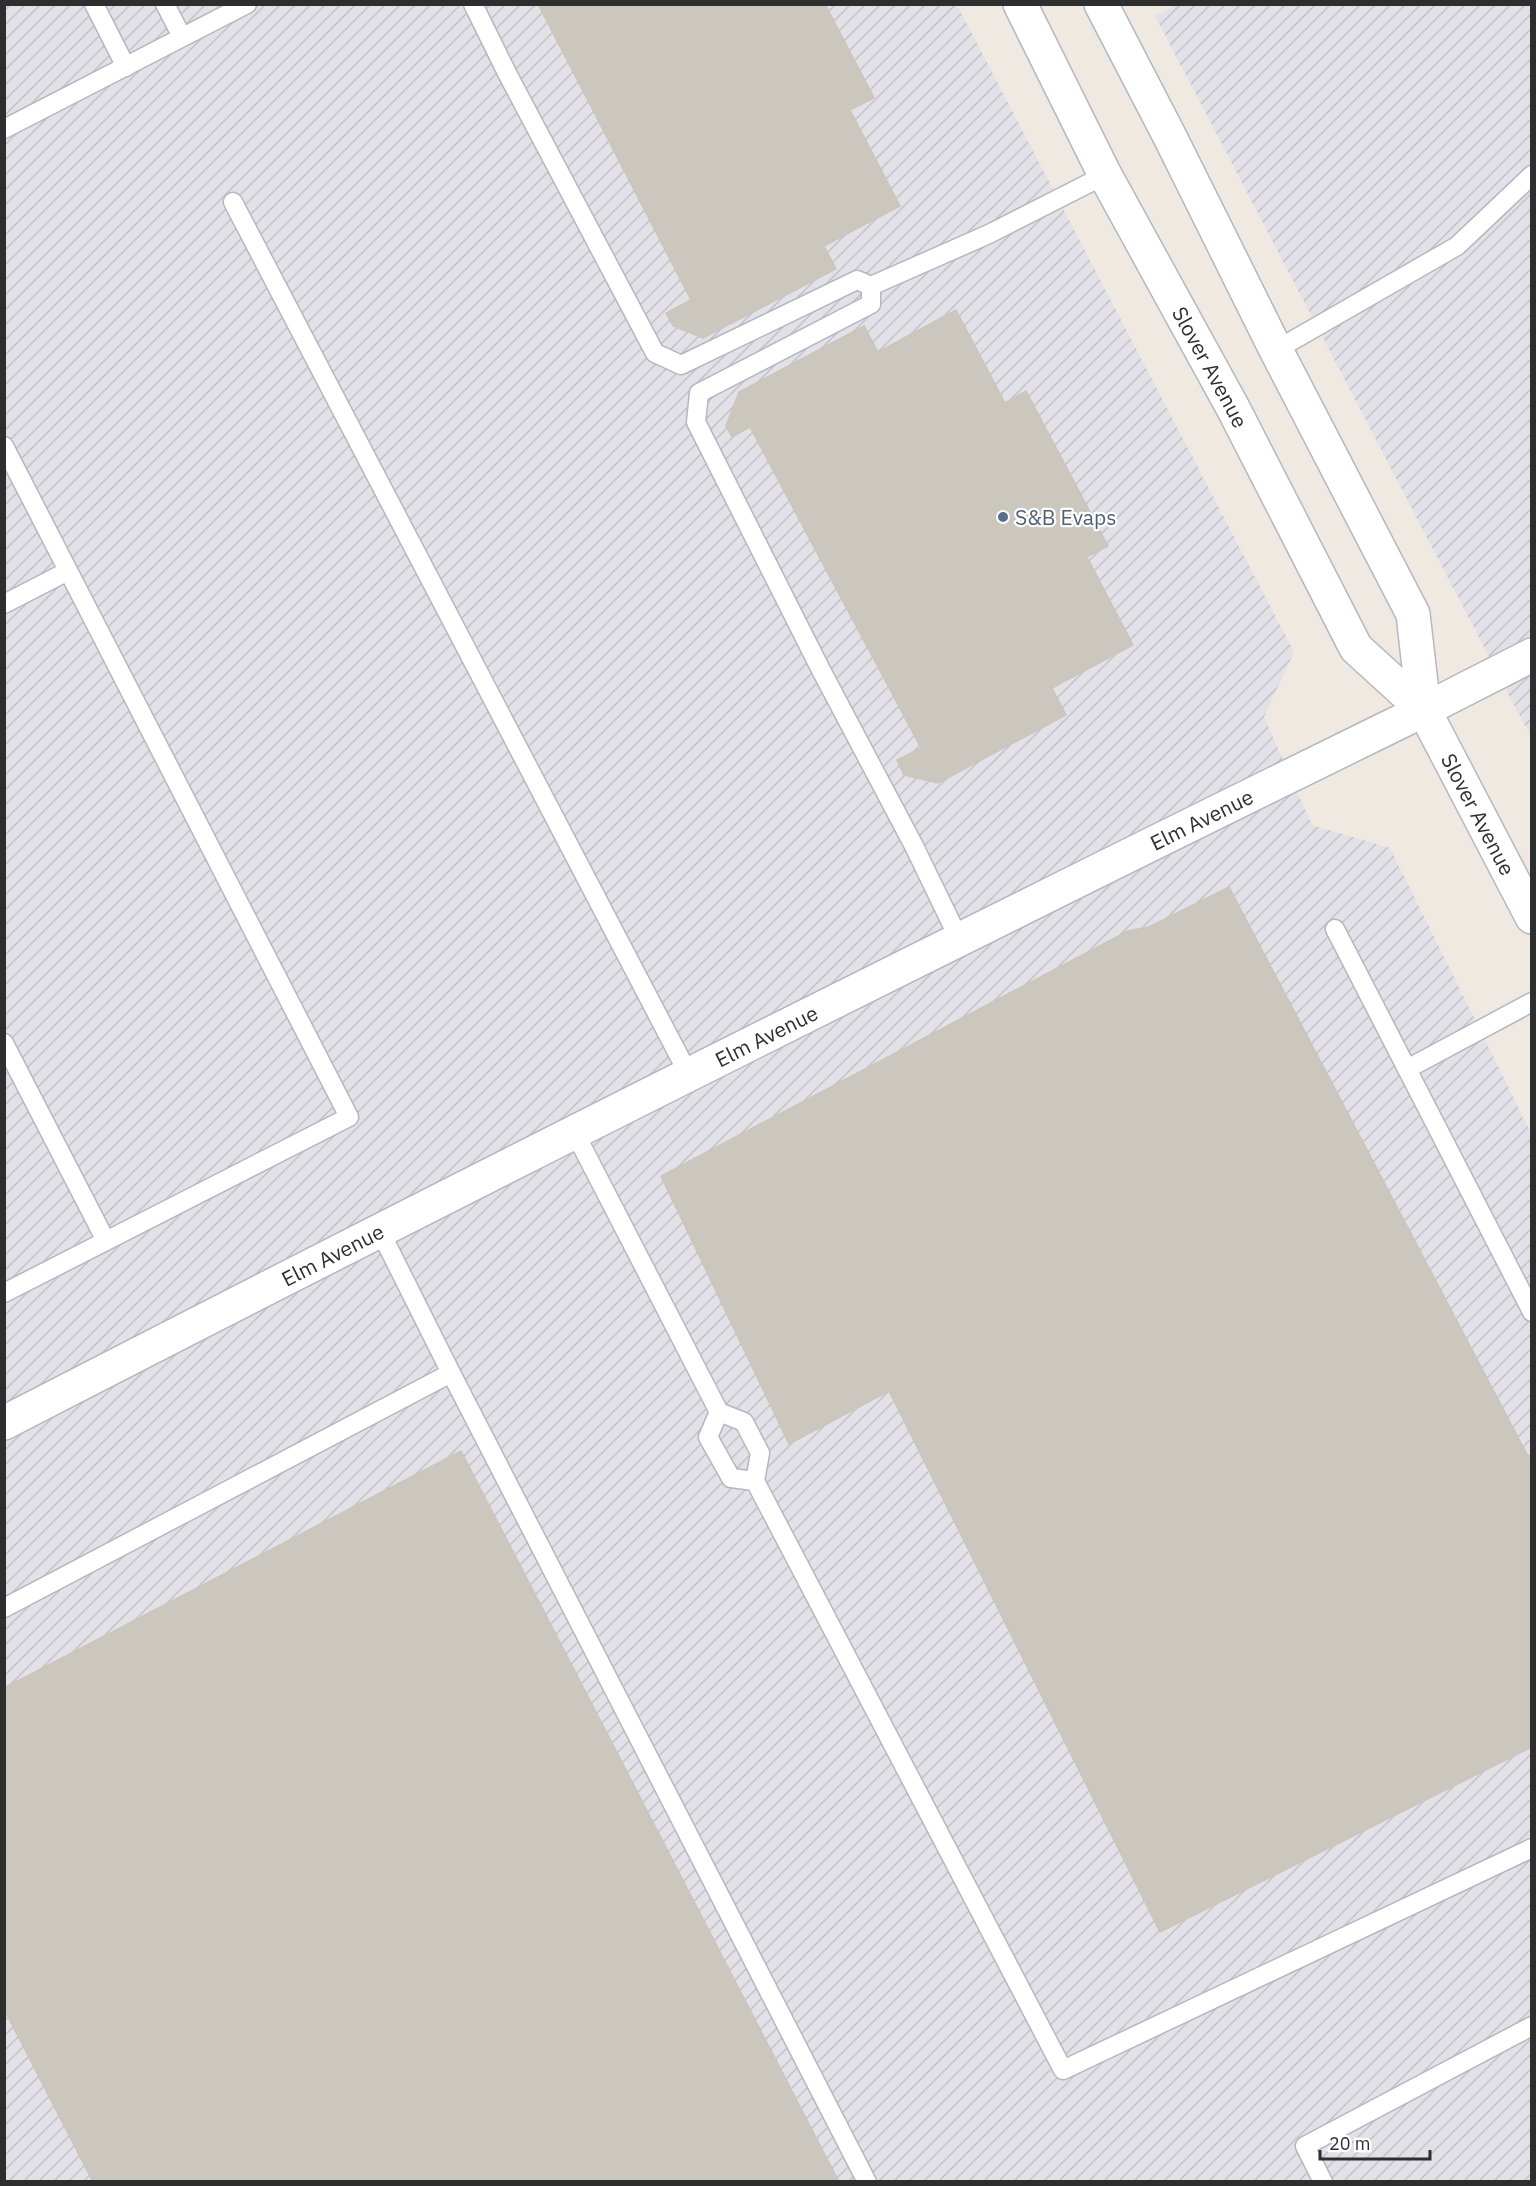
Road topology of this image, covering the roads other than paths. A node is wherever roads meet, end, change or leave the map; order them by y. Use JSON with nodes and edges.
{"nodes":[{"id":1,"x":94,"y":4,"type":"edge"},
{"id":2,"x":165,"y":4,"type":"edge"},
{"id":3,"x":247,"y":4,"type":"edge"},
{"id":4,"x":473,"y":4,"type":"edge"},
{"id":5,"x":1020,"y":4,"type":"edge"},
{"id":6,"x":1101,"y":4,"type":"edge"},
{"id":7,"x":182,"y":37,"type":"junction"},
{"id":8,"x":126,"y":67,"type":"junction"},
{"id":9,"x":4,"y":129,"type":"edge"},
{"id":10,"x":1105,"y":175,"type":"junction"},
{"id":11,"x":1532,"y":176,"type":"edge"},
{"id":12,"x":234,"y":202,"type":"dead end"},
{"id":13,"x":871,"y":286,"type":"junction"},
{"id":14,"x":1276,"y":350,"type":"junction"},
{"id":15,"x":4,"y":446,"type":"edge"},
{"id":16,"x":68,"y":571,"type":"junction"},
{"id":17,"x":4,"y":604,"type":"edge"},
{"id":18,"x":1532,"y":655,"type":"edge"},
{"id":19,"x":1424,"y":710,"type":"junction"},
{"id":20,"x":1532,"y":917,"type":"edge"},
{"id":21,"x":1335,"y":929,"type":"dead end"},
{"id":22,"x":959,"y":939,"type":"junction"},
{"id":23,"x":1532,"y":1002,"type":"edge"},
{"id":24,"x":4,"y":1043,"type":"edge"},
{"id":25,"x":1407,"y":1069,"type":"junction"},
{"id":26,"x":689,"y":1075,"type":"junction"},
{"id":27,"x":575,"y":1133,"type":"junction"},
{"id":28,"x":379,"y":1229,"type":"junction"},
{"id":29,"x":106,"y":1241,"type":"junction"},
{"id":30,"x":4,"y":1293,"type":"edge"},
{"id":31,"x":1532,"y":1311,"type":"edge"},
{"id":32,"x":451,"y":1373,"type":"junction"},
{"id":33,"x":719,"y":1412,"type":"junction"},
{"id":34,"x":4,"y":1422,"type":"edge"},
{"id":35,"x":755,"y":1481,"type":"junction"},
{"id":36,"x":4,"y":1608,"type":"edge"},
{"id":37,"x":1532,"y":1848,"type":"edge"},
{"id":38,"x":1532,"y":2026,"type":"edge"},
{"id":39,"x":867,"y":2181,"type":"edge"},
{"id":40,"x":1323,"y":2181,"type":"edge"}],
"edges":[{"from":1,"to":8,"type":"lane"},
{"from":2,"to":7,"type":"lane"},
{"from":3,"to":7,"type":"lane"},
{"from":4,"to":13,"type":"lane"},
{"from":5,"to":10,"type":"main road","name":"Slover Avenue"},
{"from":6,"to":14,"type":"main road","name":"Slover Avenue"},
{"from":7,"to":8,"type":"lane"},
{"from":8,"to":9,"type":"lane"},
{"from":10,"to":13,"type":"lane"},
{"from":10,"to":19,"type":"main road","name":"Slover Avenue"},
{"from":11,"to":14,"type":"lane"},
{"from":12,"to":26,"type":"lane"},
{"from":13,"to":22,"type":"lane"},
{"from":14,"to":19,"type":"main road","name":"Slover Avenue"},
{"from":15,"to":16,"type":"lane"},
{"from":16,"to":17,"type":"lane"},
{"from":16,"to":29,"type":"lane"},
{"from":18,"to":19,"type":"main road","name":"Elm Avenue"},
{"from":19,"to":20,"type":"main road","name":"Slover Avenue"},
{"from":19,"to":22,"type":"main road","name":"Elm Avenue"},
{"from":21,"to":25,"type":"lane"},
{"from":22,"to":26,"type":"main road","name":"Elm Avenue"},
{"from":23,"to":25,"type":"lane"},
{"from":24,"to":29,"type":"lane"},
{"from":25,"to":31,"type":"lane"},
{"from":26,"to":27,"type":"main road","name":"Elm Avenue"},
{"from":27,"to":28,"type":"main road","name":"Elm Avenue"},
{"from":27,"to":33,"type":"lane"},
{"from":28,"to":32,"type":"lane"},
{"from":28,"to":34,"type":"main road","name":"Elm Avenue"},
{"from":29,"to":30,"type":"lane"},
{"from":32,"to":36,"type":"lane"},
{"from":32,"to":39,"type":"lane"},
{"from":33,"to":35,"type":"lane"},
{"from":33,"to":35,"type":"lane"},
{"from":35,"to":37,"type":"lane"},
{"from":38,"to":40,"type":"lane"}]}
